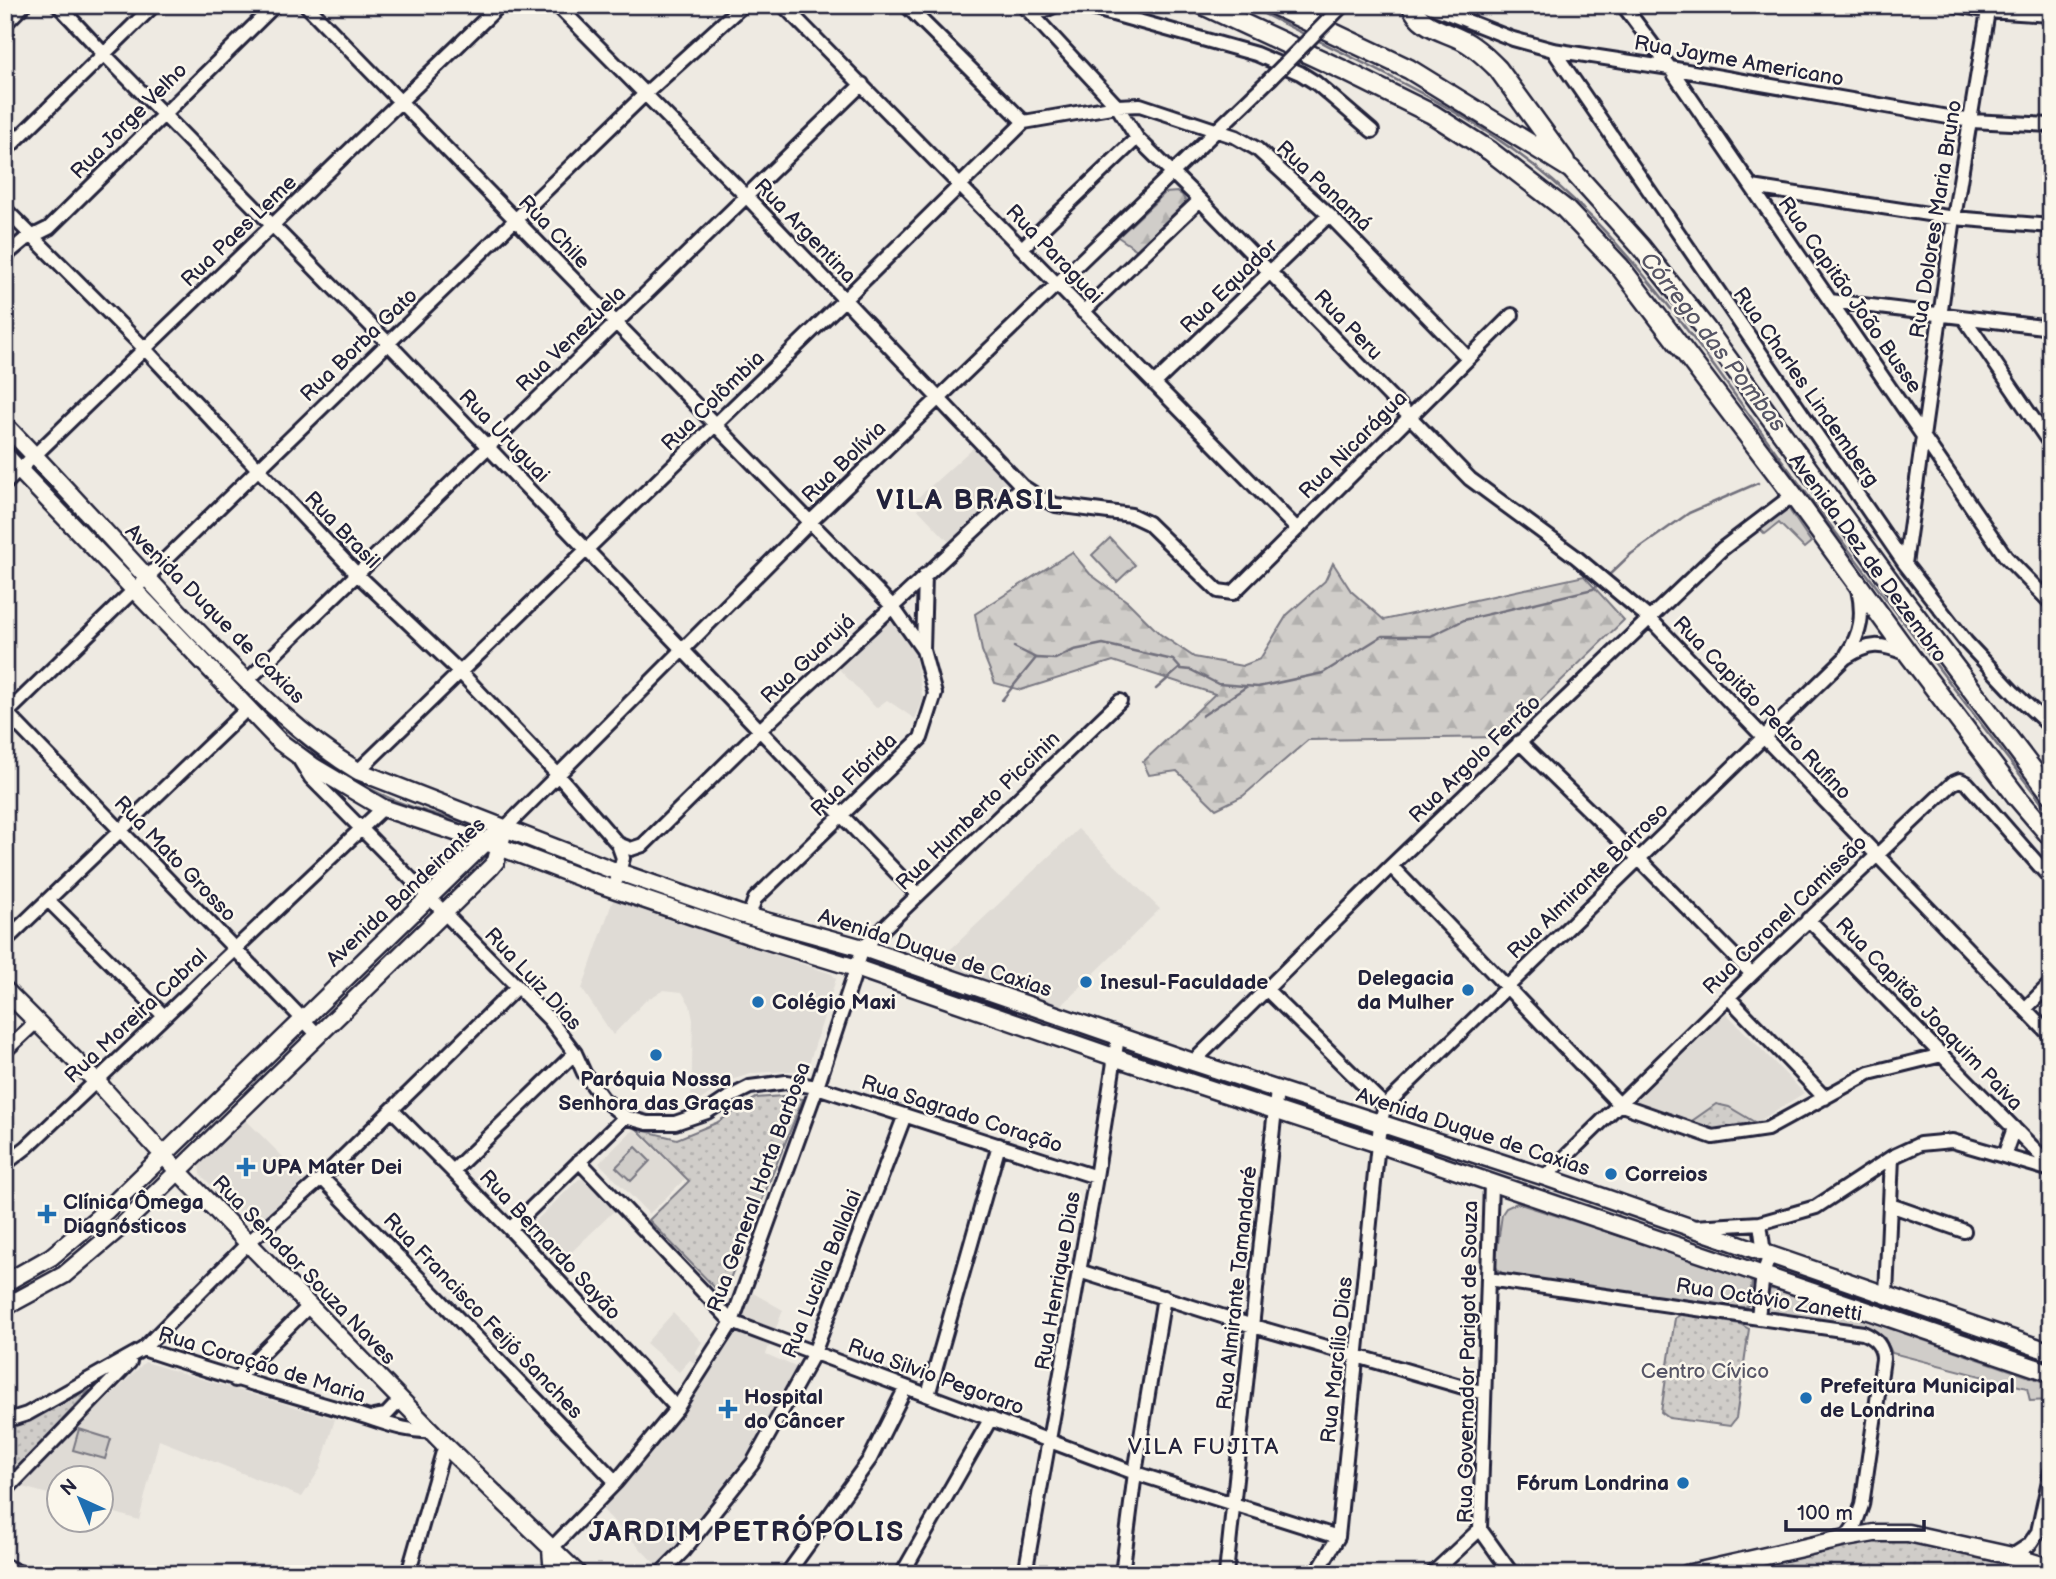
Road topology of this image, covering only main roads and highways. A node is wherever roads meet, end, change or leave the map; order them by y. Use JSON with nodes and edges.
{"nodes":[{"id":1,"x":1203,"y":5,"type":"edge"},
{"id":2,"x":1274,"y":5,"type":"edge"},
{"id":3,"x":1411,"y":5,"type":"edge"},
{"id":4,"x":1571,"y":169,"type":"junction"},
{"id":5,"x":5,"y":425,"type":"edge"},
{"id":6,"x":5,"y":455,"type":"edge"},
{"id":7,"x":140,"y":583,"type":"junction"},
{"id":8,"x":2051,"y":793,"type":"edge"},
{"id":9,"x":504,"y":828,"type":"junction"},
{"id":10,"x":2051,"y":837,"type":"edge"},
{"id":11,"x":484,"y":841,"type":"junction"},
{"id":12,"x":500,"y":847,"type":"junction"},
{"id":13,"x":746,"y":916,"type":"junction"},
{"id":14,"x":741,"y":933,"type":"junction"},
{"id":15,"x":5,"y":990,"type":"edge"},
{"id":16,"x":1029,"y":1006,"type":"junction"},
{"id":17,"x":970,"y":1007,"type":"junction"},
{"id":18,"x":1243,"y":1079,"type":"junction"},
{"id":19,"x":1211,"y":1089,"type":"junction"},
{"id":20,"x":1433,"y":1141,"type":"junction"},
{"id":21,"x":164,"y":1154,"type":"junction"},
{"id":22,"x":1426,"y":1160,"type":"junction"},
{"id":23,"x":178,"y":1171,"type":"junction"},
{"id":24,"x":1568,"y":1185,"type":"junction"},
{"id":25,"x":1560,"y":1207,"type":"junction"},
{"id":26,"x":107,"y":1210,"type":"junction"},
{"id":27,"x":122,"y":1225,"type":"junction"},
{"id":28,"x":5,"y":1283,"type":"edge"},
{"id":29,"x":5,"y":1307,"type":"edge"},
{"id":30,"x":2051,"y":1352,"type":"edge"},
{"id":31,"x":2051,"y":1373,"type":"edge"},
{"id":32,"x":551,"y":1549,"type":"junction"},
{"id":33,"x":2051,"y":1568,"type":"edge"},
{"id":34,"x":553,"y":1574,"type":"edge"},
{"id":35,"x":578,"y":1574,"type":"edge"},
{"id":36,"x":1686,"y":1574,"type":"edge"}],
"edges":[{"from":1,"to":10,"type":"highway","name":"Avenida Dez de Dezembro"},
{"from":2,"to":4,"type":"highway","name":"Avenida Dez de Dezembro"},
{"from":3,"to":4,"type":"highway"},
{"from":4,"to":8,"type":"highway","name":"Avenida Dez de Dezembro"},
{"from":5,"to":7,"type":"main road","name":"Avenida Duque de Caxias"},
{"from":6,"to":7,"type":"main road","name":"Avenida Duque de Caxias"},
{"from":7,"to":9,"type":"main road","name":"Avenida Duque de Caxias"},
{"from":7,"to":11,"type":"main road","name":"Avenida Duque de Caxias"},
{"from":9,"to":11,"type":"main road","name":"Avenida Bandeirantes"},
{"from":9,"to":12,"type":"main road","name":"Avenida Bandeirantes"},
{"from":9,"to":13,"type":"main road","name":"Avenida Duque de Caxias"},
{"from":11,"to":12,"type":"main road","name":"Avenida Duque de Caxias"},
{"from":11,"to":21,"type":"main road","name":"Avenida Bandeirantes"},
{"from":12,"to":14,"type":"main road","name":"Avenida Duque de Caxias"},
{"from":12,"to":23,"type":"main road","name":"Avenida Bandeirantes"},
{"from":13,"to":14,"type":"main road"},
{"from":13,"to":16,"type":"main road","name":"Avenida Duque de Caxias"},
{"from":14,"to":17,"type":"main road","name":"Avenida Duque de Caxias"},
{"from":15,"to":21,"type":"main road","name":"Rua Senador Souza Naves"},
{"from":16,"to":17,"type":"main road"},
{"from":16,"to":18,"type":"main road","name":"Avenida Duque de Caxias"},
{"from":17,"to":19,"type":"main road","name":"Avenida Duque de Caxias"},
{"from":18,"to":19,"type":"main road"},
{"from":18,"to":20,"type":"main road","name":"Avenida Duque de Caxias"},
{"from":19,"to":22,"type":"main road","name":"Avenida Duque de Caxias"},
{"from":20,"to":22,"type":"main road"},
{"from":20,"to":24,"type":"main road","name":"Avenida Duque de Caxias"},
{"from":21,"to":23,"type":"main road","name":"Rua Senador Souza Naves"},
{"from":21,"to":26,"type":"main road","name":"Avenida Bandeirantes"},
{"from":22,"to":25,"type":"main road","name":"Avenida Duque de Caxias"},
{"from":23,"to":27,"type":"main road","name":"Avenida Bandeirantes"},
{"from":23,"to":32,"type":"main road","name":"Rua Senador Souza Naves"},
{"from":24,"to":25,"type":"main road"},
{"from":24,"to":30,"type":"main road","name":"Avenida Duque de Caxias"},
{"from":25,"to":31,"type":"main road","name":"Avenida Duque de Caxias"},
{"from":26,"to":27,"type":"main road"},
{"from":26,"to":28,"type":"main road","name":"Avenida Bandeirantes"},
{"from":27,"to":29,"type":"main road","name":"Avenida Bandeirantes"},
{"from":32,"to":34,"type":"main road"},
{"from":32,"to":35,"type":"main road","name":"Rua Senador Souza Naves"},
{"from":33,"to":36,"type":"main road"}]}
